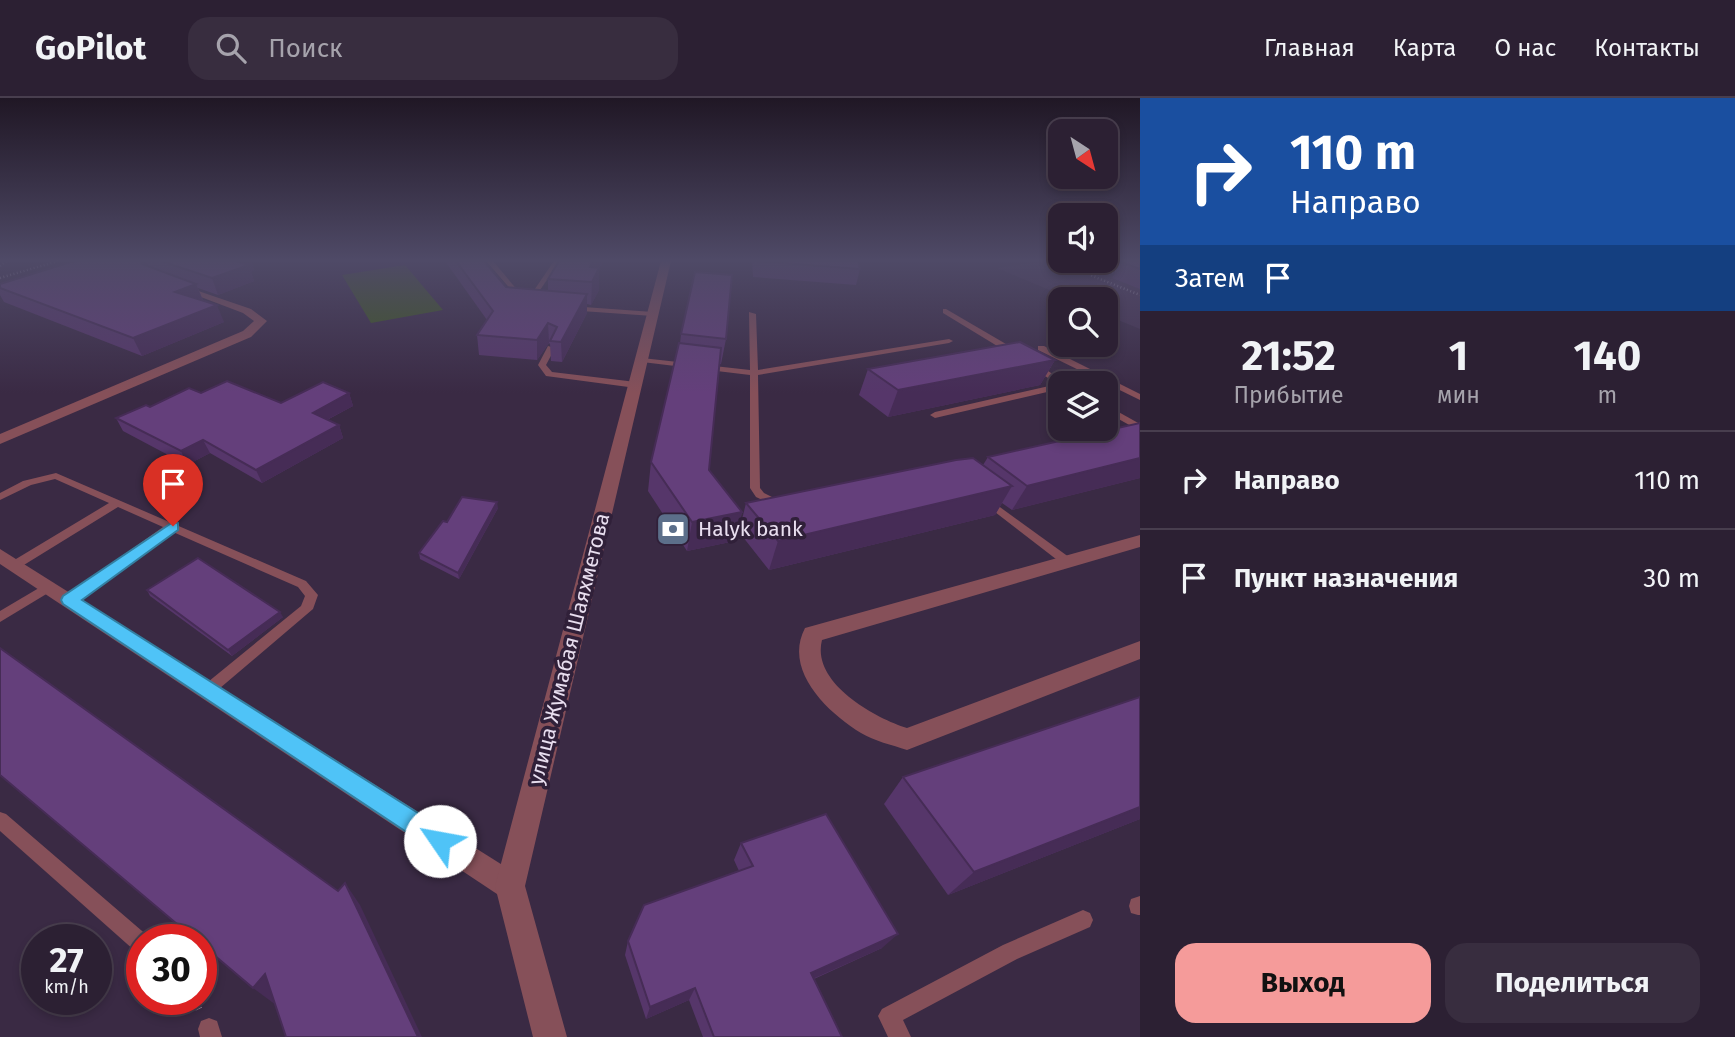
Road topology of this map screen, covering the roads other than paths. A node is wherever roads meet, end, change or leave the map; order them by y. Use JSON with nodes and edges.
{"nodes":[{"id":1,"x":231,"y":305,"type":"edge"},
{"id":2,"x":533,"y":305,"type":"edge"},
{"id":3,"x":655,"y":305,"type":"edge"},
{"id":4,"x":541,"y":306,"type":"edge"},
{"id":5,"x":555,"y":307,"type":"edge"},
{"id":6,"x":946,"y":311,"type":"dead end"},
{"id":7,"x":752,"y":313,"type":"dead end"},
{"id":8,"x":653,"y":314,"type":"junction"},
{"id":9,"x":949,"y":341,"type":"dead end"},
{"id":10,"x":551,"y":348,"type":"edge"},
{"id":11,"x":1041,"y":348,"type":"dead end"},
{"id":12,"x":642,"y":360,"type":"junction"},
{"id":13,"x":754,"y":373,"type":"junction"},
{"id":14,"x":1048,"y":376,"type":"edge"},
{"id":15,"x":636,"y":385,"type":"junction"},
{"id":16,"x":1048,"y":387,"type":"edge"},
{"id":17,"x":1140,"y":397,"type":"edge"},
{"id":18,"x":935,"y":415,"type":"edge"},
{"id":19,"x":1118,"y":415,"type":"edge"},
{"id":20,"x":1140,"y":415,"type":"edge"},
{"id":21,"x":1125,"y":419,"type":"junction"},
{"id":22,"x":1140,"y":428,"type":"edge"},
{"id":23,"x":0,"y":439,"type":"edge"},
{"id":24,"x":971,"y":488,"type":"edge"},
{"id":25,"x":0,"y":497,"type":"edge"},
{"id":26,"x":117,"y":503,"type":"junction"},
{"id":27,"x":793,"y":503,"type":"edge"},
{"id":28,"x":173,"y":526,"type":"junction"},
{"id":29,"x":1140,"y":541,"type":"edge"},
{"id":30,"x":7,"y":560,"type":"edge"},
{"id":31,"x":1069,"y":563,"type":"junction"},
{"id":32,"x":49,"y":587,"type":"junction"},
{"id":33,"x":69,"y":600,"type":"junction"},
{"id":34,"x":0,"y":617,"type":"edge"},
{"id":35,"x":1140,"y":650,"type":"edge"},
{"id":36,"x":208,"y":690,"type":"junction"},
{"id":37,"x":0,"y":820,"type":"edge"},
{"id":38,"x":510,"y":886,"type":"junction"},
{"id":39,"x":1083,"y":920,"type":"dead end"},
{"id":40,"x":126,"y":930,"type":"edge"},
{"id":41,"x":550,"y":1037,"type":"edge"},
{"id":42,"x":900,"y":1037,"type":"edge"}],
"edges":[{"from":1,"to":23,"type":"street"},
{"from":2,"to":4,"type":"lane"},
{"from":3,"to":8,"type":"street","name":"улица Жумабая Шаяхметова"},
{"from":5,"to":8,"type":"lane"},
{"from":6,"to":14,"type":"lane"},
{"from":7,"to":13,"type":"lane"},
{"from":8,"to":12,"type":"street","name":"улица Жумабая Шаяхметова"},
{"from":9,"to":13,"type":"lane"},
{"from":10,"to":15,"type":"lane"},
{"from":11,"to":17,"type":"lane"},
{"from":12,"to":13,"type":"lane"},
{"from":12,"to":15,"type":"street","name":"улица Жумабая Шаяхметова"},
{"from":13,"to":27,"type":"lane"},
{"from":15,"to":38,"type":"street","name":"улица Жумабая Шаяхметова"},
{"from":16,"to":18,"type":"lane"},
{"from":19,"to":21,"type":"lane"},
{"from":20,"to":21,"type":"lane"},
{"from":21,"to":22,"type":"lane"},
{"from":24,"to":31,"type":"lane"},
{"from":25,"to":26,"type":"lane"},
{"from":26,"to":28,"type":"lane"},
{"from":26,"to":30,"type":"lane"},
{"from":28,"to":33,"type":"lane"},
{"from":28,"to":36,"type":"lane"},
{"from":29,"to":31,"type":"street"},
{"from":30,"to":32,"type":"street"},
{"from":31,"to":35,"type":"street"},
{"from":32,"to":33,"type":"street"},
{"from":32,"to":34,"type":"lane"},
{"from":33,"to":36,"type":"street"},
{"from":36,"to":38,"type":"street"},
{"from":37,"to":40,"type":"lane"},
{"from":38,"to":41,"type":"street","name":"улица Жумабая Шаяхметова"},
{"from":39,"to":42,"type":"lane"}]}
